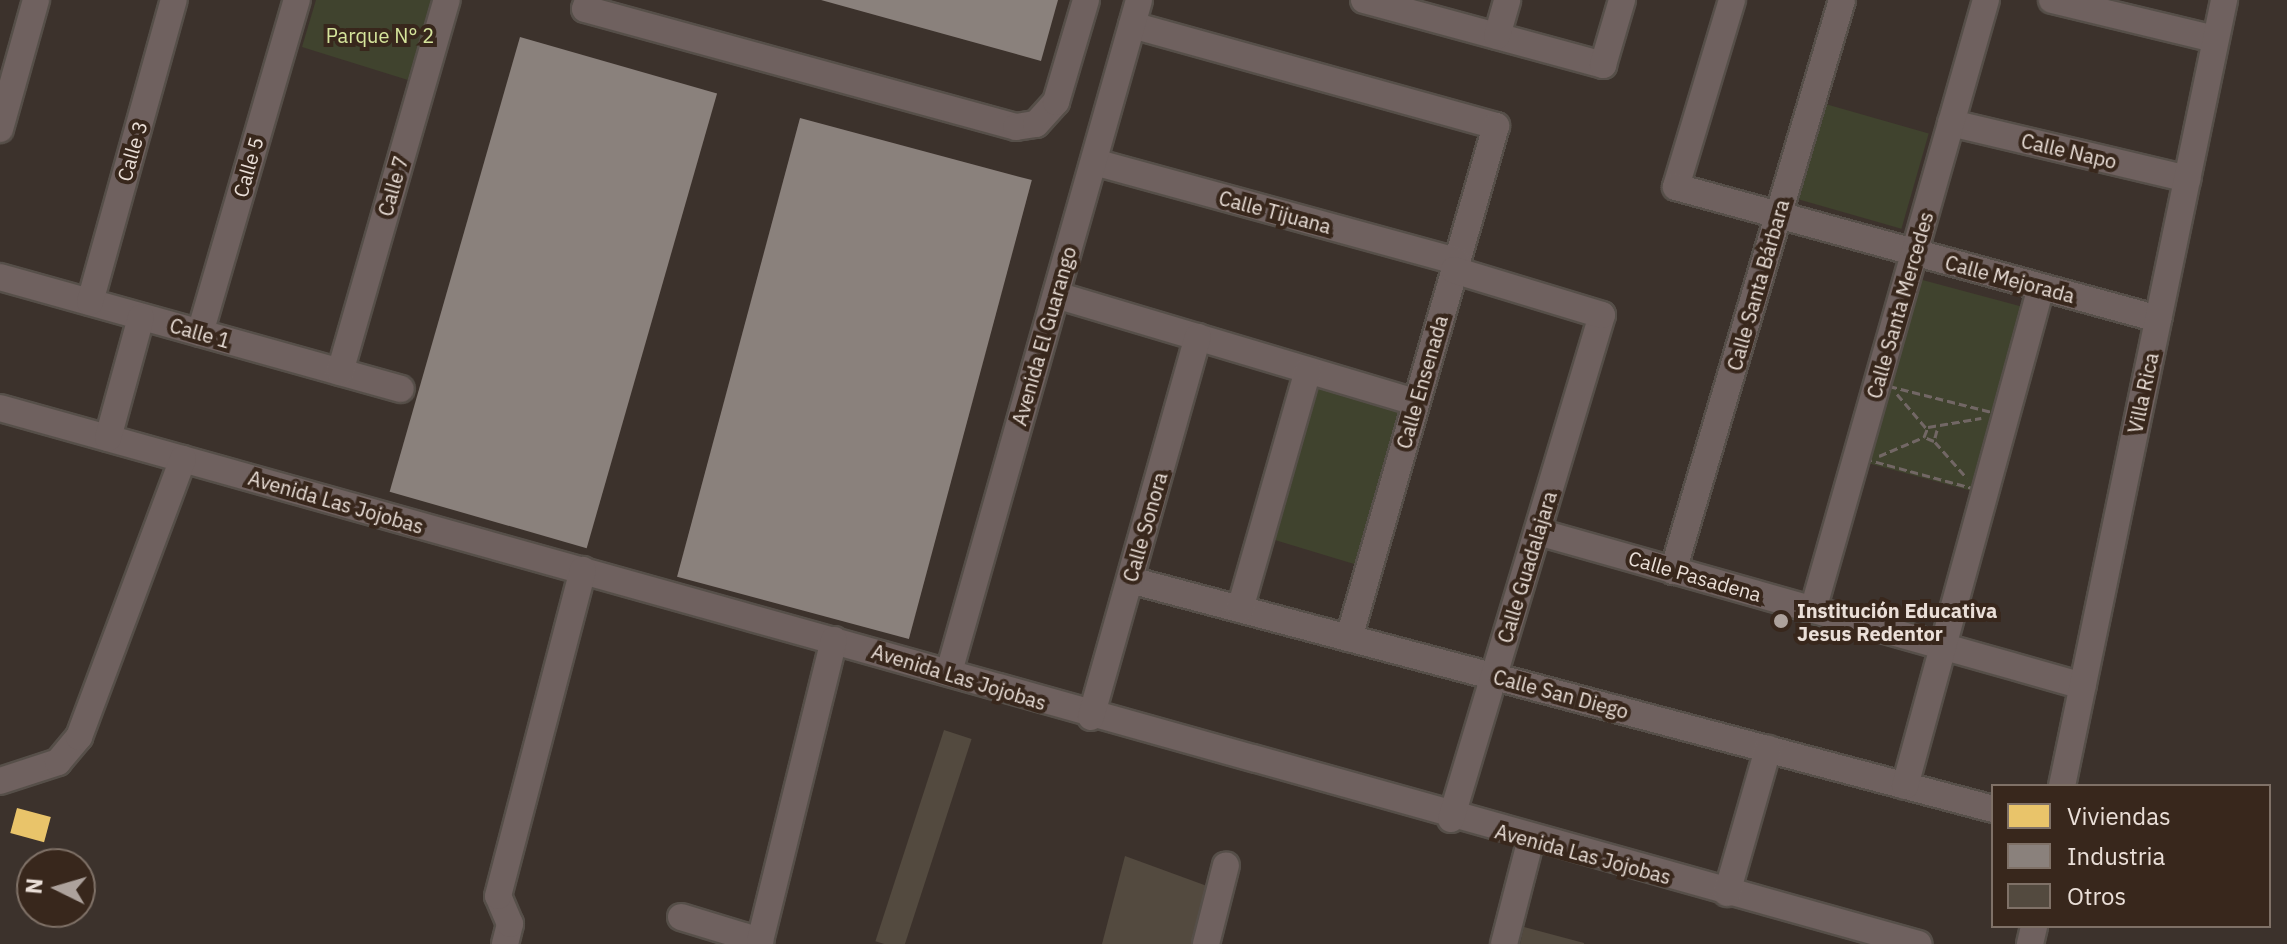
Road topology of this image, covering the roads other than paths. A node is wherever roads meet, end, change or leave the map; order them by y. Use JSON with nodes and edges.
{"nodes":[{"id":1,"x":36,"y":0,"type":"edge"},
{"id":2,"x":174,"y":0,"type":"edge"},
{"id":3,"x":297,"y":0,"type":"edge"},
{"id":4,"x":447,"y":0,"type":"edge"},
{"id":5,"x":588,"y":0,"type":"edge"},
{"id":6,"x":1086,"y":0,"type":"edge"},
{"id":7,"x":1364,"y":0,"type":"edge"},
{"id":8,"x":1507,"y":0,"type":"edge"},
{"id":9,"x":1622,"y":0,"type":"edge"},
{"id":10,"x":1732,"y":0,"type":"edge"},
{"id":11,"x":1842,"y":0,"type":"edge"},
{"id":12,"x":1986,"y":0,"type":"edge"},
{"id":13,"x":2052,"y":0,"type":"edge"},
{"id":14,"x":2224,"y":0,"type":"edge"},
{"id":15,"x":1393,"y":4,"type":"edge"},
{"id":16,"x":1136,"y":12,"type":"edge"},
{"id":17,"x":1497,"y":36,"type":"junction"},
{"id":18,"x":2215,"y":39,"type":"junction"},
{"id":19,"x":1951,"y":123,"type":"junction"},
{"id":20,"x":0,"y":129,"type":"edge"},
{"id":21,"x":1094,"y":162,"type":"junction"},
{"id":22,"x":2187,"y":179,"type":"junction"},
{"id":23,"x":1778,"y":216,"type":"junction"},
{"id":24,"x":1914,"y":253,"type":"junction"},
{"id":25,"x":1455,"y":266,"type":"junction"},
{"id":26,"x":0,"y":277,"type":"edge"},
{"id":27,"x":2041,"y":287,"type":"junction"},
{"id":28,"x":1056,"y":295,"type":"junction"},
{"id":29,"x":90,"y":302,"type":"junction"},
{"id":30,"x":1602,"y":315,"type":"joint"},
{"id":31,"x":141,"y":317,"type":"junction"},
{"id":32,"x":2158,"y":319,"type":"junction"},
{"id":33,"x":200,"y":333,"type":"junction"},
{"id":34,"x":1198,"y":337,"type":"junction"},
{"id":35,"x":1308,"y":370,"type":"junction"},
{"id":36,"x":340,"y":372,"type":"junction"},
{"id":37,"x":401,"y":389,"type":"dead end"},
{"id":38,"x":1416,"y":402,"type":"junction"},
{"id":39,"x":0,"y":408,"type":"edge"},
{"id":40,"x":108,"y":438,"type":"junction"},
{"id":41,"x":183,"y":459,"type":"junction"},
{"id":42,"x":1538,"y":532,"type":"junction"},
{"id":43,"x":583,"y":570,"type":"junction"},
{"id":44,"x":1673,"y":571,"type":"junction"},
{"id":45,"x":1130,"y":580,"type":"junction"},
{"id":46,"x":1240,"y":609,"type":"junction"},
{"id":47,"x":1813,"y":610,"type":"junction"},
{"id":48,"x":1349,"y":638,"type":"junction"},
{"id":49,"x":834,"y":640,"type":"junction"},
{"id":50,"x":1943,"y":646,"type":"junction"},
{"id":51,"x":949,"y":672,"type":"junction"},
{"id":52,"x":1494,"y":676,"type":"junction"},
{"id":53,"x":2083,"y":686,"type":"junction"},
{"id":54,"x":1091,"y":717,"type":"junction"},
{"id":55,"x":1768,"y":749,"type":"junction"},
{"id":56,"x":0,"y":781,"type":"edge"},
{"id":57,"x":2062,"y":784,"type":"edge"},
{"id":58,"x":1905,"y":786,"type":"junction"},
{"id":59,"x":1991,"y":808,"type":"edge"},
{"id":60,"x":1451,"y":819,"type":"junction"},
{"id":61,"x":1531,"y":839,"type":"junction"},
{"id":62,"x":1226,"y":865,"type":"dead end"},
{"id":63,"x":1727,"y":893,"type":"junction"},
{"id":64,"x":681,"y":917,"type":"dead end"},
{"id":65,"x":505,"y":944,"type":"edge"},
{"id":66,"x":1206,"y":944,"type":"edge"},
{"id":67,"x":1504,"y":944,"type":"edge"},
{"id":68,"x":1919,"y":944,"type":"edge"}],
"edges":[{"from":1,"to":20,"type":"street"},
{"from":2,"to":29,"type":"street","name":"Calle 3"},
{"from":3,"to":33,"type":"street","name":"Calle 5"},
{"from":4,"to":36,"type":"street","name":"Calle 7"},
{"from":5,"to":6,"type":"street"},
{"from":7,"to":15,"type":"street"},
{"from":8,"to":17,"type":"street"},
{"from":9,"to":17,"type":"street"},
{"from":10,"to":23,"type":"street","name":"Calle Mejorada"},
{"from":11,"to":23,"type":"street","name":"Calle Santa Bárbara"},
{"from":12,"to":19,"type":"street","name":"Calle Santa Mercedes"},
{"from":13,"to":18,"type":"street"},
{"from":14,"to":18,"type":"street","name":"Villa Rica"},
{"from":15,"to":17,"type":"street"},
{"from":16,"to":21,"type":"street","name":"Avenida El Guarango"},
{"from":16,"to":25,"type":"street","name":"Calle Ensenada"},
{"from":18,"to":22,"type":"street","name":"Villa Rica"},
{"from":19,"to":22,"type":"street","name":"Calle Napo"},
{"from":19,"to":24,"type":"street","name":"Calle Santa Mercedes"},
{"from":21,"to":25,"type":"street","name":"Calle Tijuana"},
{"from":21,"to":28,"type":"street","name":"Avenida El Guarango"},
{"from":22,"to":32,"type":"street","name":"Villa Rica"},
{"from":23,"to":24,"type":"street","name":"Calle Mejorada"},
{"from":23,"to":44,"type":"street","name":"Calle Santa Bárbara"},
{"from":24,"to":27,"type":"street","name":"Calle Mejorada"},
{"from":24,"to":47,"type":"street","name":"Calle Santa Mercedes"},
{"from":25,"to":30,"type":"street","name":"Calle Tijuana"},
{"from":25,"to":38,"type":"street","name":"Calle Ensenada"},
{"from":26,"to":29,"type":"street","name":"Calle 1"},
{"from":27,"to":32,"type":"street","name":"Calle Mejorada"},
{"from":27,"to":50,"type":"street"},
{"from":28,"to":34,"type":"street"},
{"from":28,"to":51,"type":"street","name":"Avenida El Guarango"},
{"from":29,"to":31,"type":"street","name":"Calle 1"},
{"from":30,"to":42,"type":"street","name":"Calle Guadalajara"},
{"from":31,"to":33,"type":"street","name":"Calle 1"},
{"from":31,"to":40,"type":"street"},
{"from":32,"to":53,"type":"street","name":"Villa Rica"},
{"from":33,"to":36,"type":"street","name":"Calle 1"},
{"from":34,"to":35,"type":"street"},
{"from":34,"to":45,"type":"street","name":"Calle Sonora"},
{"from":35,"to":38,"type":"street"},
{"from":35,"to":46,"type":"street"},
{"from":36,"to":37,"type":"street","name":"Calle 1"},
{"from":38,"to":48,"type":"street","name":"Calle Ensenada"},
{"from":39,"to":40,"type":"street","name":"Avenida Las Jojobas"},
{"from":40,"to":41,"type":"street","name":"Avenida Las Jojobas"},
{"from":41,"to":43,"type":"street","name":"Avenida Las Jojobas"},
{"from":41,"to":56,"type":"street"},
{"from":42,"to":44,"type":"street","name":"Calle Pasadena"},
{"from":42,"to":52,"type":"street","name":"Calle Guadalajara"},
{"from":43,"to":49,"type":"street","name":"Avenida Las Jojobas"},
{"from":43,"to":65,"type":"street"},
{"from":44,"to":47,"type":"street","name":"Calle Pasadena"},
{"from":45,"to":46,"type":"street","name":"Calle San Diego"},
{"from":45,"to":54,"type":"street","name":"Calle Sonora"},
{"from":46,"to":48,"type":"street","name":"Calle San Diego"},
{"from":47,"to":50,"type":"street","name":"Calle Pasadena"},
{"from":48,"to":52,"type":"street","name":"Calle San Diego"},
{"from":49,"to":51,"type":"street","name":"Avenida Las Jojobas"},
{"from":49,"to":64,"type":"street"},
{"from":50,"to":53,"type":"street","name":"Calle Pasadena"},
{"from":50,"to":58,"type":"street"},
{"from":51,"to":54,"type":"street","name":"Avenida Las Jojobas"},
{"from":52,"to":55,"type":"street","name":"Calle San Diego"},
{"from":52,"to":60,"type":"street","name":"Calle Guadalajara"},
{"from":53,"to":57,"type":"street","name":"Villa Rica"},
{"from":54,"to":60,"type":"street","name":"Avenida Las Jojobas"},
{"from":55,"to":58,"type":"street","name":"Calle San Diego"},
{"from":55,"to":63,"type":"street"},
{"from":58,"to":59,"type":"street","name":"Calle San Diego"},
{"from":60,"to":61,"type":"street","name":"Avenida Las Jojobas"},
{"from":61,"to":63,"type":"street","name":"Avenida Las Jojobas"},
{"from":61,"to":67,"type":"street"},
{"from":62,"to":66,"type":"street"},
{"from":63,"to":68,"type":"street","name":"Avenida Las Jojobas"}]}
